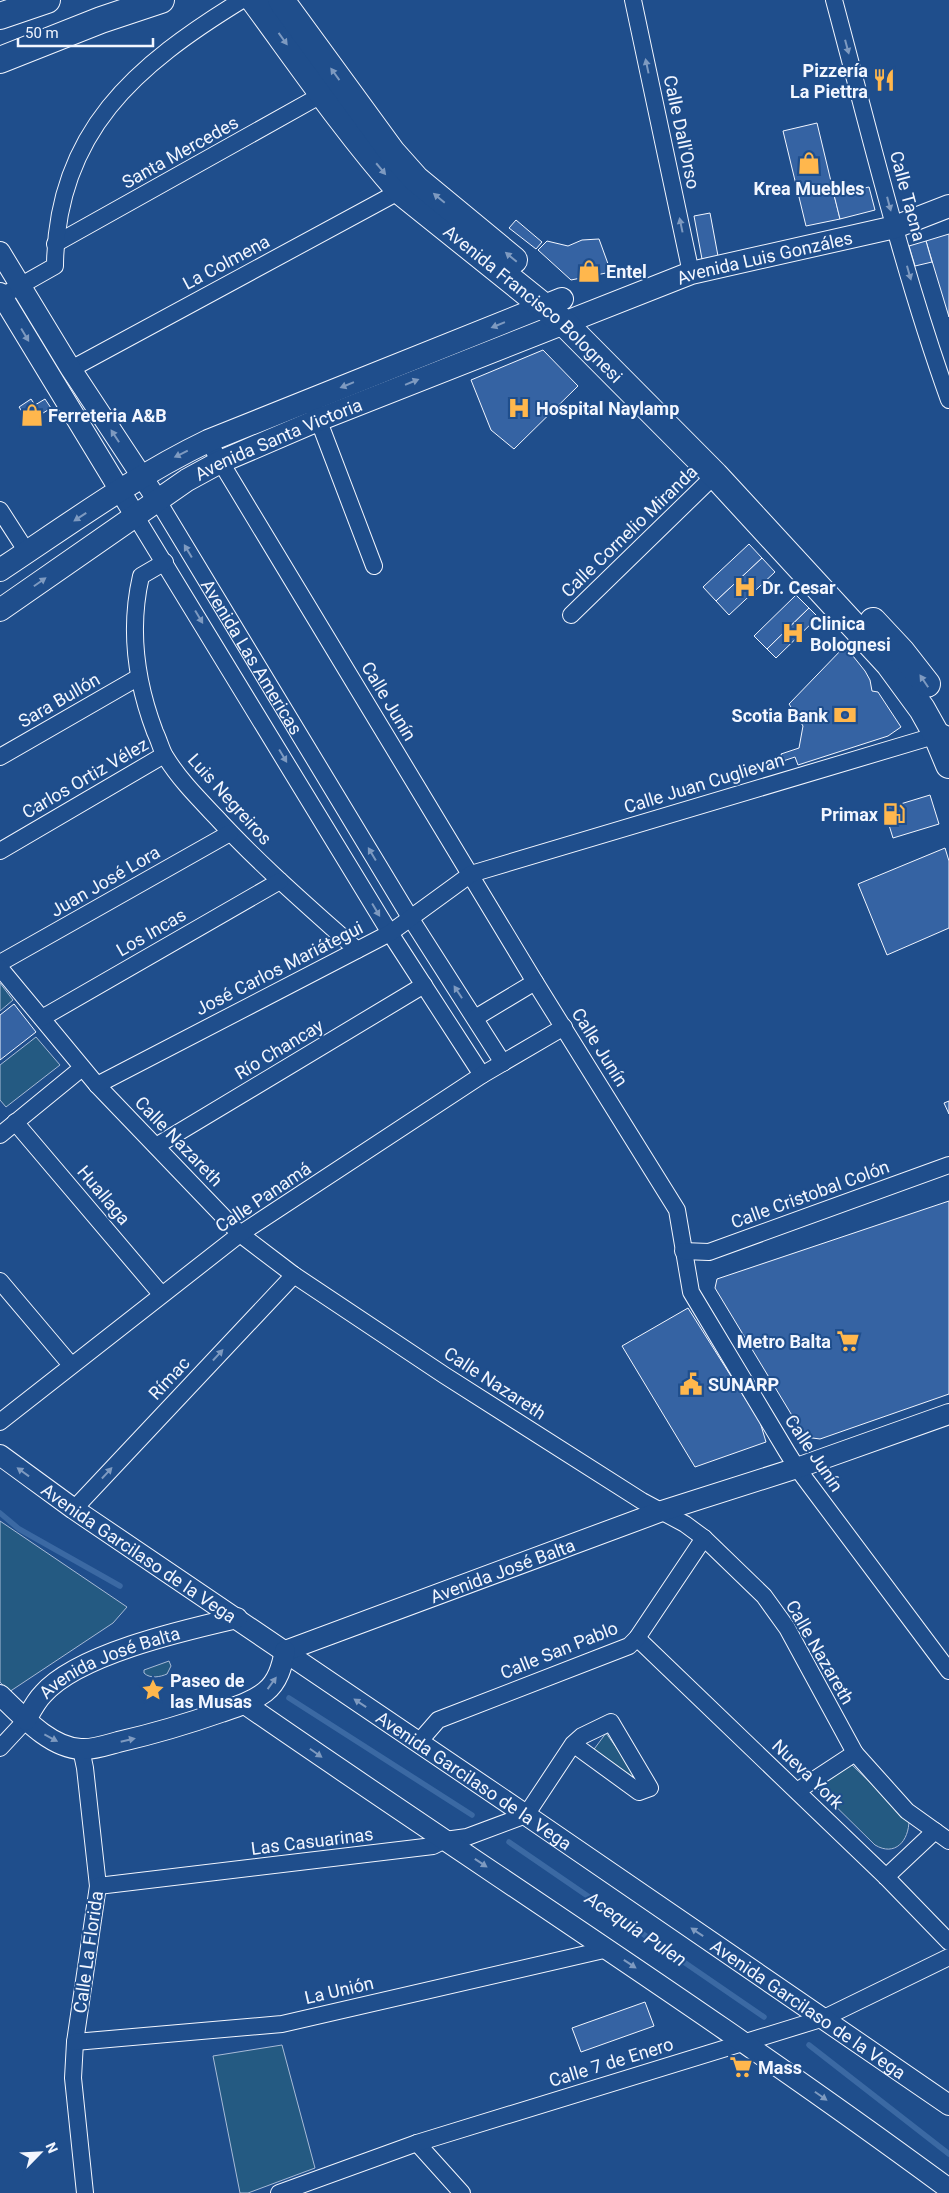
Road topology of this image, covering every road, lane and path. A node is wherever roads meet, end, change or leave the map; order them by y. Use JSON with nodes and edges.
{"nodes":[{"id":1,"x":47,"y":0,"type":"edge"},
{"id":2,"x":161,"y":0,"type":"edge"},
{"id":3,"x":242,"y":0,"type":"edge"},
{"id":4,"x":254,"y":0,"type":"edge"},
{"id":5,"x":281,"y":0,"type":"edge"},
{"id":6,"x":633,"y":0,"type":"edge"},
{"id":7,"x":834,"y":0,"type":"edge"},
{"id":8,"x":0,"y":16,"type":"edge"},
{"id":9,"x":0,"y":60,"type":"edge"},
{"id":10,"x":323,"y":94,"type":"junction"},
{"id":11,"x":400,"y":190,"type":"junction"},
{"id":12,"x":949,"y":206,"type":"edge"},
{"id":13,"x":895,"y":227,"type":"junction"},
{"id":14,"x":55,"y":244,"type":"junction"},
{"id":15,"x":0,"y":252,"type":"edge"},
{"id":16,"x":691,"y":273,"type":"junction"},
{"id":17,"x":21,"y":285,"type":"junction"},
{"id":18,"x":1,"y":295,"type":"edge"},
{"id":19,"x":562,"y":311,"type":"junction"},
{"id":20,"x":71,"y":369,"type":"junction"},
{"id":21,"x":949,"y":400,"type":"edge"},
{"id":22,"x":315,"y":410,"type":"junction"},
{"id":23,"x":208,"y":441,"type":"junction"},
{"id":24,"x":220,"y":462,"type":"junction"},
{"id":25,"x":715,"y":475,"type":"junction"},
{"id":26,"x":142,"y":477,"type":"junction"},
{"id":27,"x":121,"y":490,"type":"junction"},
{"id":28,"x":158,"y":501,"type":"junction"},
{"id":29,"x":0,"y":510,"type":"edge"},
{"id":30,"x":136,"y":516,"type":"junction"},
{"id":31,"x":27,"y":552,"type":"junction"},
{"id":32,"x":165,"y":562,"type":"junction"},
{"id":33,"x":374,"y":566,"type":"dead end"},
{"id":34,"x":0,"y":570,"type":"edge"},
{"id":35,"x":0,"y":610,"type":"edge"},
{"id":36,"x":571,"y":615,"type":"dead end"},
{"id":37,"x":139,"y":677,"type":"junction"},
{"id":38,"x":945,"y":730,"type":"edge"},
{"id":39,"x":164,"y":755,"type":"junction"},
{"id":40,"x":0,"y":757,"type":"edge"},
{"id":41,"x":949,"y":765,"type":"edge"},
{"id":42,"x":230,"y":833,"type":"junction"},
{"id":43,"x":0,"y":851,"type":"edge"},
{"id":44,"x":471,"y":874,"type":"junction"},
{"id":45,"x":280,"y":881,"type":"junction"},
{"id":46,"x":411,"y":920,"type":"junction"},
{"id":47,"x":390,"y":933,"type":"junction"},
{"id":48,"x":357,"y":950,"type":"junction"},
{"id":49,"x":0,"y":963,"type":"edge"},
{"id":50,"x":0,"y":968,"type":"edge"},
{"id":51,"x":535,"y":982,"type":"junction"},
{"id":52,"x":424,"y":986,"type":"junction"},
{"id":53,"x":42,"y":1018,"type":"junction"},
{"id":54,"x":475,"y":1018,"type":"junction"},
{"id":55,"x":564,"y":1027,"type":"junction"},
{"id":56,"x":503,"y":1063,"type":"junction"},
{"id":57,"x":82,"y":1068,"type":"junction"},
{"id":58,"x":482,"y":1075,"type":"junction"},
{"id":59,"x":97,"y":1086,"type":"junction"},
{"id":60,"x":15,"y":1122,"type":"junction"},
{"id":61,"x":0,"y":1135,"type":"edge"},
{"id":62,"x":156,"y":1146,"type":"junction"},
{"id":63,"x":949,"y":1165,"type":"edge"},
{"id":64,"x":240,"y":1234,"type":"junction"},
{"id":65,"x":683,"y":1251,"type":"junction"},
{"id":66,"x":294,"y":1275,"type":"junction"},
{"id":67,"x":0,"y":1281,"type":"edge"},
{"id":68,"x":162,"y":1294,"type":"junction"},
{"id":69,"x":71,"y":1365,"type":"junction"},
{"id":70,"x":949,"y":1414,"type":"edge"},
{"id":71,"x":0,"y":1422,"type":"edge"},
{"id":72,"x":0,"y":1455,"type":"edge"},
{"id":73,"x":797,"y":1468,"type":"junction"},
{"id":74,"x":74,"y":1509,"type":"junction"},
{"id":75,"x":662,"y":1511,"type":"junction"},
{"id":76,"x":704,"y":1538,"type":"junction"},
{"id":77,"x":237,"y":1618,"type":"junction"},
{"id":78,"x":637,"y":1638,"type":"junction"},
{"id":79,"x":285,"y":1651,"type":"junction"},
{"id":80,"x":949,"y":1671,"type":"edge"},
{"id":81,"x":0,"y":1695,"type":"edge"},
{"id":82,"x":245,"y":1704,"type":"junction"},
{"id":83,"x":26,"y":1720,"type":"junction"},
{"id":84,"x":418,"y":1742,"type":"junction"},
{"id":85,"x":573,"y":1744,"type":"junction"},
{"id":86,"x":0,"y":1748,"type":"edge"},
{"id":87,"x":80,"y":1749,"type":"junction"},
{"id":88,"x":855,"y":1754,"type":"junction"},
{"id":89,"x":797,"y":1790,"type":"junction"},
{"id":90,"x":526,"y":1815,"type":"junction"},
{"id":91,"x":935,"y":1831,"type":"junction"},
{"id":92,"x":445,"y":1840,"type":"junction"},
{"id":93,"x":949,"y":1841,"type":"edge"},
{"id":94,"x":886,"y":1877,"type":"junction"},
{"id":95,"x":98,"y":1886,"type":"junction"},
{"id":96,"x":949,"y":1942,"type":"edge"},
{"id":97,"x":608,"y":1949,"type":"junction"},
{"id":98,"x":949,"y":1958,"type":"edge"},
{"id":99,"x":824,"y":2018,"type":"junction"},
{"id":100,"x":75,"y":2042,"type":"junction"},
{"id":101,"x":745,"y":2042,"type":"junction"},
{"id":102,"x":949,"y":2105,"type":"edge"},
{"id":103,"x":417,"y":2143,"type":"junction"},
{"id":104,"x":949,"y":2189,"type":"edge"},
{"id":105,"x":85,"y":2193,"type":"edge"},
{"id":106,"x":279,"y":2193,"type":"edge"},
{"id":107,"x":462,"y":2193,"type":"edge"}],
"edges":[{"from":1,"to":8,"type":"main road"},
{"from":2,"to":9,"type":"main road"},
{"from":3,"to":14,"type":"street"},
{"from":4,"to":10,"type":"main road","name":"Avenida Francisco Bolognesi","one_way":true},
{"from":19,"to":5,"type":"main road","name":"Avenida Francisco Bolognesi","one_way":true},
{"from":16,"to":6,"type":"street","name":"Calle Dall'Orso","one_way":true},
{"from":7,"to":13,"type":"street","name":"Calle Tacna","one_way":true},
{"from":10,"to":11,"type":"main road","name":"Avenida Francisco Bolognesi","one_way":true},
{"from":10,"to":14,"type":"street","name":"Santa Mercedes"},
{"from":11,"to":19,"type":"main road","name":"Avenida Francisco Bolognesi"},
{"from":11,"to":20,"type":"street","name":"La Colmena"},
{"from":12,"to":13,"type":"main road","name":"Avenida Luis Gonzáles"},
{"from":13,"to":16,"type":"main road","name":"Avenida Luis Gonzáles"},
{"from":13,"to":21,"type":"street","name":"Calle Tacna","one_way":true},
{"from":14,"to":17,"type":"street"},
{"from":15,"to":17,"type":"street","name":"Avenida Las Americas"},
{"from":16,"to":19,"type":"main road","name":"Avenida Luis Gonzáles"},
{"from":17,"to":18,"type":"street"},
{"from":17,"to":20,"type":"street","name":"Avenida Las Americas"},
{"from":18,"to":27,"type":"street","name":"Avenida Las Americas","one_way":true},
{"from":19,"to":22,"type":"main road","name":"Avenida Santa Victoria"},
{"from":19,"to":25,"type":"main road","name":"Avenida Francisco Bolognesi"},
{"from":38,"to":19,"type":"main road","name":"Avenida Francisco Bolognesi","one_way":true},
{"from":26,"to":20,"type":"street","name":"Avenida Las Americas","one_way":true},
{"from":22,"to":23,"type":"main road","name":"Avenida Santa Victoria"},
{"from":22,"to":24,"type":"main road","name":"Avenida Santa Victoria"},
{"from":22,"to":33,"type":"street"},
{"from":23,"to":24,"type":"street","name":"Calle Junín"},
{"from":23,"to":26,"type":"main road","name":"Avenida Santa Victoria","one_way":true},
{"from":24,"to":28,"type":"main road","name":"Avenida Santa Victoria"},
{"from":24,"to":44,"type":"street","name":"Calle Junín"},
{"from":25,"to":36,"type":"street","name":"Calle Cornelio Miranda"},
{"from":25,"to":38,"type":"main road","name":"Avenida Francisco Bolognesi"},
{"from":26,"to":27,"type":"main road","name":"Avenida Santa Victoria"},
{"from":26,"to":28,"type":"street","name":"Avenida Las Americas"},
{"from":27,"to":30,"type":"street","name":"Avenida Las Americas"},
{"from":27,"to":31,"type":"main road","name":"Avenida Santa Victoria","one_way":true},
{"from":28,"to":30,"type":"main road","name":"Avenida Santa Victoria"},
{"from":46,"to":28,"type":"street","name":"Avenida Las Americas","one_way":true},
{"from":29,"to":31,"type":"street"},
{"from":30,"to":32,"type":"street","name":"Avenida Las Americas"},
{"from":35,"to":30,"type":"main road","name":"Avenida Santa Victoria","one_way":true},
{"from":31,"to":34,"type":"main road","name":"Avenida Santa Victoria"},
{"from":32,"to":37,"type":"street","name":"Luis Negreiros"},
{"from":32,"to":47,"type":"street","name":"Avenida Las Americas","one_way":true},
{"from":37,"to":39,"type":"street","name":"Luis Negreiros"},
{"from":37,"to":40,"type":"street","name":"Sara Bullón"},
{"from":38,"to":41,"type":"main road","name":"Avenida Francisco Bolognesi"},
{"from":38,"to":44,"type":"street","name":"Calle Juan Cuglievan"},
{"from":39,"to":42,"type":"street","name":"Luis Negreiros"},
{"from":39,"to":43,"type":"street","name":"Carlos Ortiz Vélez"},
{"from":42,"to":45,"type":"street","name":"Luis Negreiros"},
{"from":42,"to":49,"type":"street","name":"Juan José Lora"},
{"from":44,"to":46,"type":"street","name":"José Carlos Mariátegui"},
{"from":44,"to":51,"type":"street","name":"Calle Junín"},
{"from":45,"to":48,"type":"street","name":"Luis Negreiros"},
{"from":45,"to":53,"type":"street","name":"Los Incas"},
{"from":46,"to":47,"type":"street","name":"José Carlos Mariátegui"},
{"from":54,"to":46,"type":"street","name":"Avenida Las Americas","one_way":true},
{"from":47,"to":48,"type":"street","name":"José Carlos Mariátegui"},
{"from":47,"to":52,"type":"street","name":"Avenida Las Americas"},
{"from":48,"to":59,"type":"street","name":"José Carlos Mariátegui"},
{"from":50,"to":53,"type":"street","name":"Calle Nazareth"},
{"from":51,"to":54,"type":"street"},
{"from":51,"to":55,"type":"street","name":"Calle Junín"},
{"from":52,"to":58,"type":"street","name":"Avenida Las Americas"},
{"from":52,"to":62,"type":"street","name":"Río Chancay"},
{"from":53,"to":57,"type":"street","name":"Calle Nazareth"},
{"from":54,"to":56,"type":"street","name":"Avenida Las Americas"},
{"from":55,"to":56,"type":"street","name":"Calle Panamá"},
{"from":55,"to":65,"type":"street","name":"Calle Junín"},
{"from":56,"to":58,"type":"street","name":"Calle Panamá"},
{"from":57,"to":59,"type":"street","name":"Calle Nazareth"},
{"from":57,"to":60,"type":"street"},
{"from":58,"to":64,"type":"street","name":"Calle Panamá"},
{"from":59,"to":62,"type":"street","name":"Calle Nazareth"},
{"from":60,"to":61,"type":"street"},
{"from":60,"to":68,"type":"street","name":"Huallaga"},
{"from":62,"to":64,"type":"street","name":"Calle Nazareth"},
{"from":63,"to":65,"type":"street","name":"Calle Cristobal Colón"},
{"from":64,"to":66,"type":"street","name":"Calle Nazareth"},
{"from":64,"to":68,"type":"street","name":"Calle Panamá"},
{"from":65,"to":73,"type":"street","name":"Calle Junín"},
{"from":74,"to":66,"type":"street","name":"Rímac","one_way":true},
{"from":66,"to":75,"type":"street","name":"Calle Nazareth"},
{"from":67,"to":69,"type":"street"},
{"from":68,"to":69,"type":"street","name":"Calle Panamá"},
{"from":69,"to":71,"type":"street","name":"Calle Panamá"},
{"from":70,"to":73,"type":"street","name":"Avenida José Balta"},
{"from":74,"to":72,"type":"street","name":"Avenida Garcilaso de la Vega","one_way":true},
{"from":73,"to":75,"type":"street","name":"Avenida José Balta"},
{"from":73,"to":80,"type":"street","name":"Calle Junín"},
{"from":74,"to":77,"type":"street","name":"Avenida Garcilaso de la Vega"},
{"from":75,"to":76,"type":"street","name":"Calle Nazareth"},
{"from":75,"to":79,"type":"street","name":"Avenida José Balta"},
{"from":76,"to":78,"type":"street","name":"Calle San Pablo"},
{"from":76,"to":88,"type":"street","name":"Calle Nazareth"},
{"from":77,"to":79,"type":"street","name":"Avenida Garcilaso de la Vega"},
{"from":77,"to":83,"type":"street","name":"Avenida José Balta"},
{"from":78,"to":84,"type":"street","name":"Calle San Pablo"},
{"from":78,"to":89,"type":"street","name":"Nueva York"},
{"from":82,"to":79,"type":"street","one_way":true},
{"from":84,"to":79,"type":"street","name":"Avenida Garcilaso de la Vega","one_way":true},
{"from":81,"to":83,"type":"street"},
{"from":87,"to":82,"type":"street","one_way":true},
{"from":82,"to":92,"type":"street","one_way":true},
{"from":83,"to":86,"type":"street"},
{"from":83,"to":87,"type":"street","one_way":true},
{"from":84,"to":90,"type":"street","name":"Avenida Garcilaso de la Vega"},
{"from":85,"to":85,"type":"street"},
{"from":85,"to":90,"type":"street"},
{"from":87,"to":95,"type":"street","name":"Calle La Florida"},
{"from":88,"to":89,"type":"street"},
{"from":88,"to":91,"type":"street","name":"Calle Nazareth"},
{"from":89,"to":94,"type":"street","name":"Nueva York"},
{"from":90,"to":92,"type":"street","name":"Las Casuarinas"},
{"from":99,"to":90,"type":"street","name":"Avenida Garcilaso de la Vega","one_way":true},
{"from":91,"to":93,"type":"street","name":"Calle Nazareth"},
{"from":91,"to":94,"type":"street"},
{"from":92,"to":95,"type":"street","name":"Las Casuarinas"},
{"from":92,"to":97,"type":"street","one_way":true},
{"from":94,"to":96,"type":"street","name":"Nueva York"},
{"from":95,"to":100,"type":"street","name":"Calle La Florida"},
{"from":97,"to":100,"type":"street","name":"La Unión"},
{"from":97,"to":101,"type":"street","one_way":true},
{"from":98,"to":99,"type":"street","name":"Calle 7 de Enero"},
{"from":99,"to":101,"type":"street","name":"Calle 7 de Enero"},
{"from":99,"to":102,"type":"street","name":"Avenida Garcilaso de la Vega"},
{"from":100,"to":105,"type":"street","name":"Calle La Florida"},
{"from":101,"to":103,"type":"street","name":"Calle 7 de Enero"},
{"from":101,"to":104,"type":"street","one_way":true},
{"from":103,"to":106,"type":"street","name":"Calle 7 de Enero"},
{"from":103,"to":107,"type":"street"}]}
